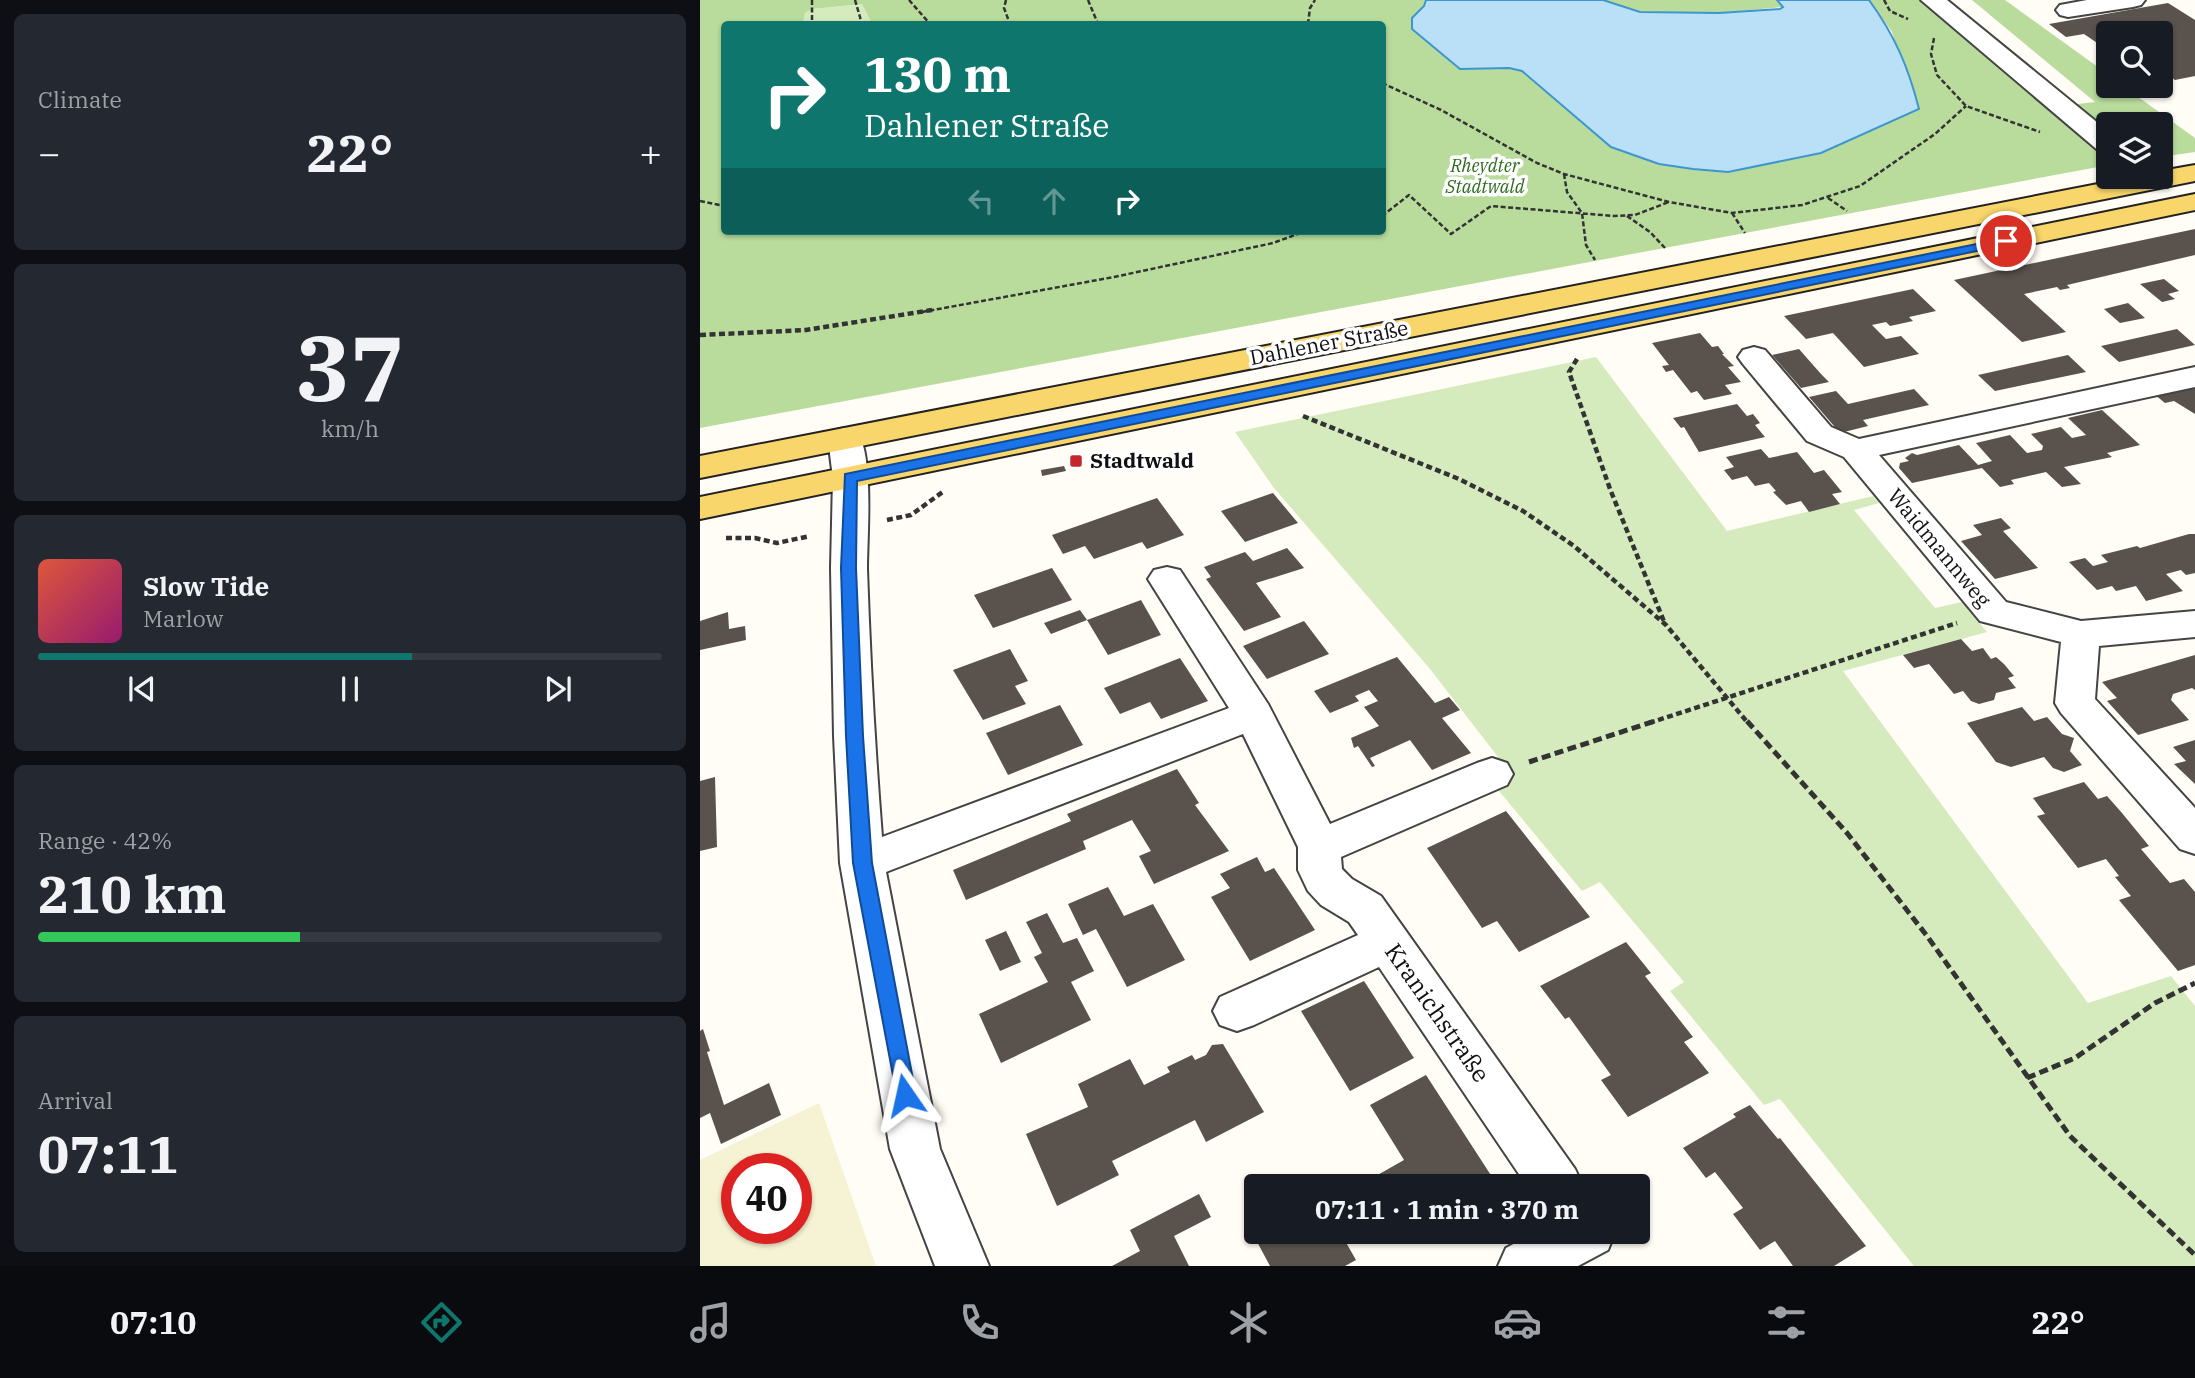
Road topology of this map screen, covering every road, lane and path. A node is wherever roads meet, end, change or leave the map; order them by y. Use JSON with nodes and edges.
{"nodes":[{"id":1,"x":812,"y":0,"type":"edge"},
{"id":2,"x":855,"y":0,"type":"edge"},
{"id":3,"x":909,"y":0,"type":"edge"},
{"id":4,"x":1006,"y":0,"type":"edge"},
{"id":5,"x":1088,"y":0,"type":"edge"},
{"id":6,"x":1315,"y":0,"type":"edge"},
{"id":7,"x":1884,"y":0,"type":"edge"},
{"id":8,"x":1933,"y":0,"type":"edge"},
{"id":9,"x":2133,"y":0,"type":"edge"},
{"id":10,"x":2068,"y":10,"type":"dead end"},
{"id":11,"x":1911,"y":20,"type":"dead end"},
{"id":12,"x":811,"y":21,"type":"edge"},
{"id":13,"x":861,"y":21,"type":"edge"},
{"id":14,"x":927,"y":21,"type":"edge"},
{"id":15,"x":1009,"y":21,"type":"edge"},
{"id":16,"x":1097,"y":21,"type":"edge"},
{"id":17,"x":1308,"y":21,"type":"edge"},
{"id":18,"x":1931,"y":32,"type":"dead end"},
{"id":19,"x":1386,"y":85,"type":"edge"},
{"id":20,"x":1966,"y":106,"type":"junction"},
{"id":21,"x":2044,"y":133,"type":"dead end"},
{"id":22,"x":2096,"y":135,"type":"edge"},
{"id":23,"x":2195,"y":173,"type":"edge"},
{"id":24,"x":1564,"y":174,"type":"junction"},
{"id":25,"x":2173,"y":176,"type":"edge"},
{"id":26,"x":2099,"y":189,"type":"edge"},
{"id":27,"x":1828,"y":198,"type":"junction"},
{"id":28,"x":700,"y":201,"type":"edge"},
{"id":29,"x":1669,"y":201,"type":"junction"},
{"id":30,"x":2195,"y":202,"type":"edge"},
{"id":31,"x":721,"y":205,"type":"edge"},
{"id":32,"x":1386,"y":213,"type":"edge"},
{"id":33,"x":1732,"y":213,"type":"junction"},
{"id":34,"x":1582,"y":214,"type":"junction"},
{"id":35,"x":1626,"y":216,"type":"junction"},
{"id":36,"x":1853,"y":217,"type":"dead end"},
{"id":37,"x":1958,"y":218,"type":"junction"},
{"id":38,"x":1295,"y":235,"type":"edge"},
{"id":39,"x":1748,"y":237,"type":"dead end"},
{"id":40,"x":1957,"y":251,"type":"junction"},
{"id":41,"x":1668,"y":253,"type":"dead end"},
{"id":42,"x":1599,"y":266,"type":"dead end"},
{"id":43,"x":700,"y":335,"type":"edge"},
{"id":44,"x":1579,"y":355,"type":"dead end"},
{"id":45,"x":1754,"y":357,"type":"dead end"},
{"id":46,"x":2195,"y":377,"type":"edge"},
{"id":47,"x":1296,"y":413,"type":"dead end"},
{"id":48,"x":845,"y":438,"type":"junction"},
{"id":49,"x":1856,"y":450,"type":"junction"},
{"id":50,"x":700,"y":467,"type":"edge"},
{"id":51,"x":850,"y":478,"type":"junction"},
{"id":52,"x":700,"y":508,"type":"edge"},
{"id":53,"x":1167,"y":579,"type":"dead end"},
{"id":54,"x":1993,"y":611,"type":"junction"},
{"id":55,"x":2195,"y":624,"type":"edge"},
{"id":56,"x":1665,"y":625,"type":"junction"},
{"id":57,"x":2081,"y":634,"type":"junction"},
{"id":58,"x":1725,"y":696,"type":"junction"},
{"id":59,"x":1254,"y":714,"type":"junction"},
{"id":60,"x":1492,"y":774,"type":"joint"},
{"id":61,"x":2195,"y":836,"type":"edge"},
{"id":62,"x":1320,"y":847,"type":"junction"},
{"id":63,"x":862,"y":863,"type":"junction"},
{"id":64,"x":1388,"y":942,"type":"junction"},
{"id":65,"x":2195,"y":983,"type":"edge"},
{"id":66,"x":1237,"y":1011,"type":"dead end"},
{"id":67,"x":2027,"y":1078,"type":"junction"},
{"id":68,"x":1549,"y":1174,"type":"edge"},
{"id":69,"x":1566,"y":1244,"type":"edge"},
{"id":70,"x":2195,"y":1255,"type":"edge"},
{"id":71,"x":962,"y":1266,"type":"edge"},
{"id":72,"x":1525,"y":1266,"type":"edge"}],
"edges":[{"from":1,"to":12,"type":"path"},
{"from":2,"to":13,"type":"path"},
{"from":3,"to":14,"type":"path"},
{"from":4,"to":15,"type":"path"},
{"from":5,"to":16,"type":"path"},
{"from":6,"to":17,"type":"path"},
{"from":7,"to":11,"type":"path"},
{"from":8,"to":22,"type":"street"},
{"from":9,"to":10,"type":"street"},
{"from":18,"to":20,"type":"path"},
{"from":19,"to":24,"type":"path"},
{"from":20,"to":21,"type":"path"},
{"from":20,"to":27,"type":"path"},
{"from":23,"to":25,"type":"main road","name":"Dahlener Straße"},
{"from":24,"to":29,"type":"path"},
{"from":24,"to":34,"type":"path"},
{"from":26,"to":37,"type":"main road","name":"Dahlener Straße"},
{"from":27,"to":33,"type":"path"},
{"from":27,"to":36,"type":"path"},
{"from":28,"to":31,"type":"path"},
{"from":29,"to":33,"type":"path"},
{"from":29,"to":35,"type":"path"},
{"from":30,"to":40,"type":"main road","name":"Dahlener Straße"},
{"from":32,"to":34,"type":"path"},
{"from":33,"to":39,"type":"path"},
{"from":34,"to":35,"type":"path"},
{"from":34,"to":42,"type":"path"},
{"from":35,"to":41,"type":"path"},
{"from":37,"to":40,"type":"main road"},
{"from":37,"to":48,"type":"main road","name":"Dahlener Straße"},
{"from":38,"to":43,"type":"path"},
{"from":40,"to":51,"type":"main road","name":"Dahlener Straße"},
{"from":44,"to":56,"type":"path"},
{"from":45,"to":49,"type":"street","name":"Waidmannweg"},
{"from":46,"to":49,"type":"street"},
{"from":47,"to":56,"type":"path"},
{"from":48,"to":50,"type":"main road","name":"Dahlener Straße"},
{"from":48,"to":51,"type":"street"},
{"from":49,"to":54,"type":"street","name":"Waidmannweg"},
{"from":51,"to":52,"type":"main road","name":"Dahlener Straße"},
{"from":51,"to":63,"type":"street"},
{"from":53,"to":59,"type":"street","name":"Kranichstraße"},
{"from":54,"to":57,"type":"street","name":"Waidmannweg"},
{"from":54,"to":58,"type":"path"},
{"from":55,"to":57,"type":"street","name":"Waidmannweg"},
{"from":56,"to":58,"type":"path"},
{"from":57,"to":61,"type":"street"},
{"from":58,"to":60,"type":"path"},
{"from":58,"to":67,"type":"path"},
{"from":59,"to":62,"type":"street","name":"Kranichstraße"},
{"from":59,"to":63,"type":"street"},
{"from":60,"to":62,"type":"street"},
{"from":62,"to":64,"type":"street","name":"Kranichstraße"},
{"from":63,"to":71,"type":"street"},
{"from":64,"to":66,"type":"street"},
{"from":64,"to":68,"type":"street","name":"Kranichstraße"},
{"from":65,"to":67,"type":"path"},
{"from":67,"to":70,"type":"path"},
{"from":69,"to":72,"type":"street"}]}
